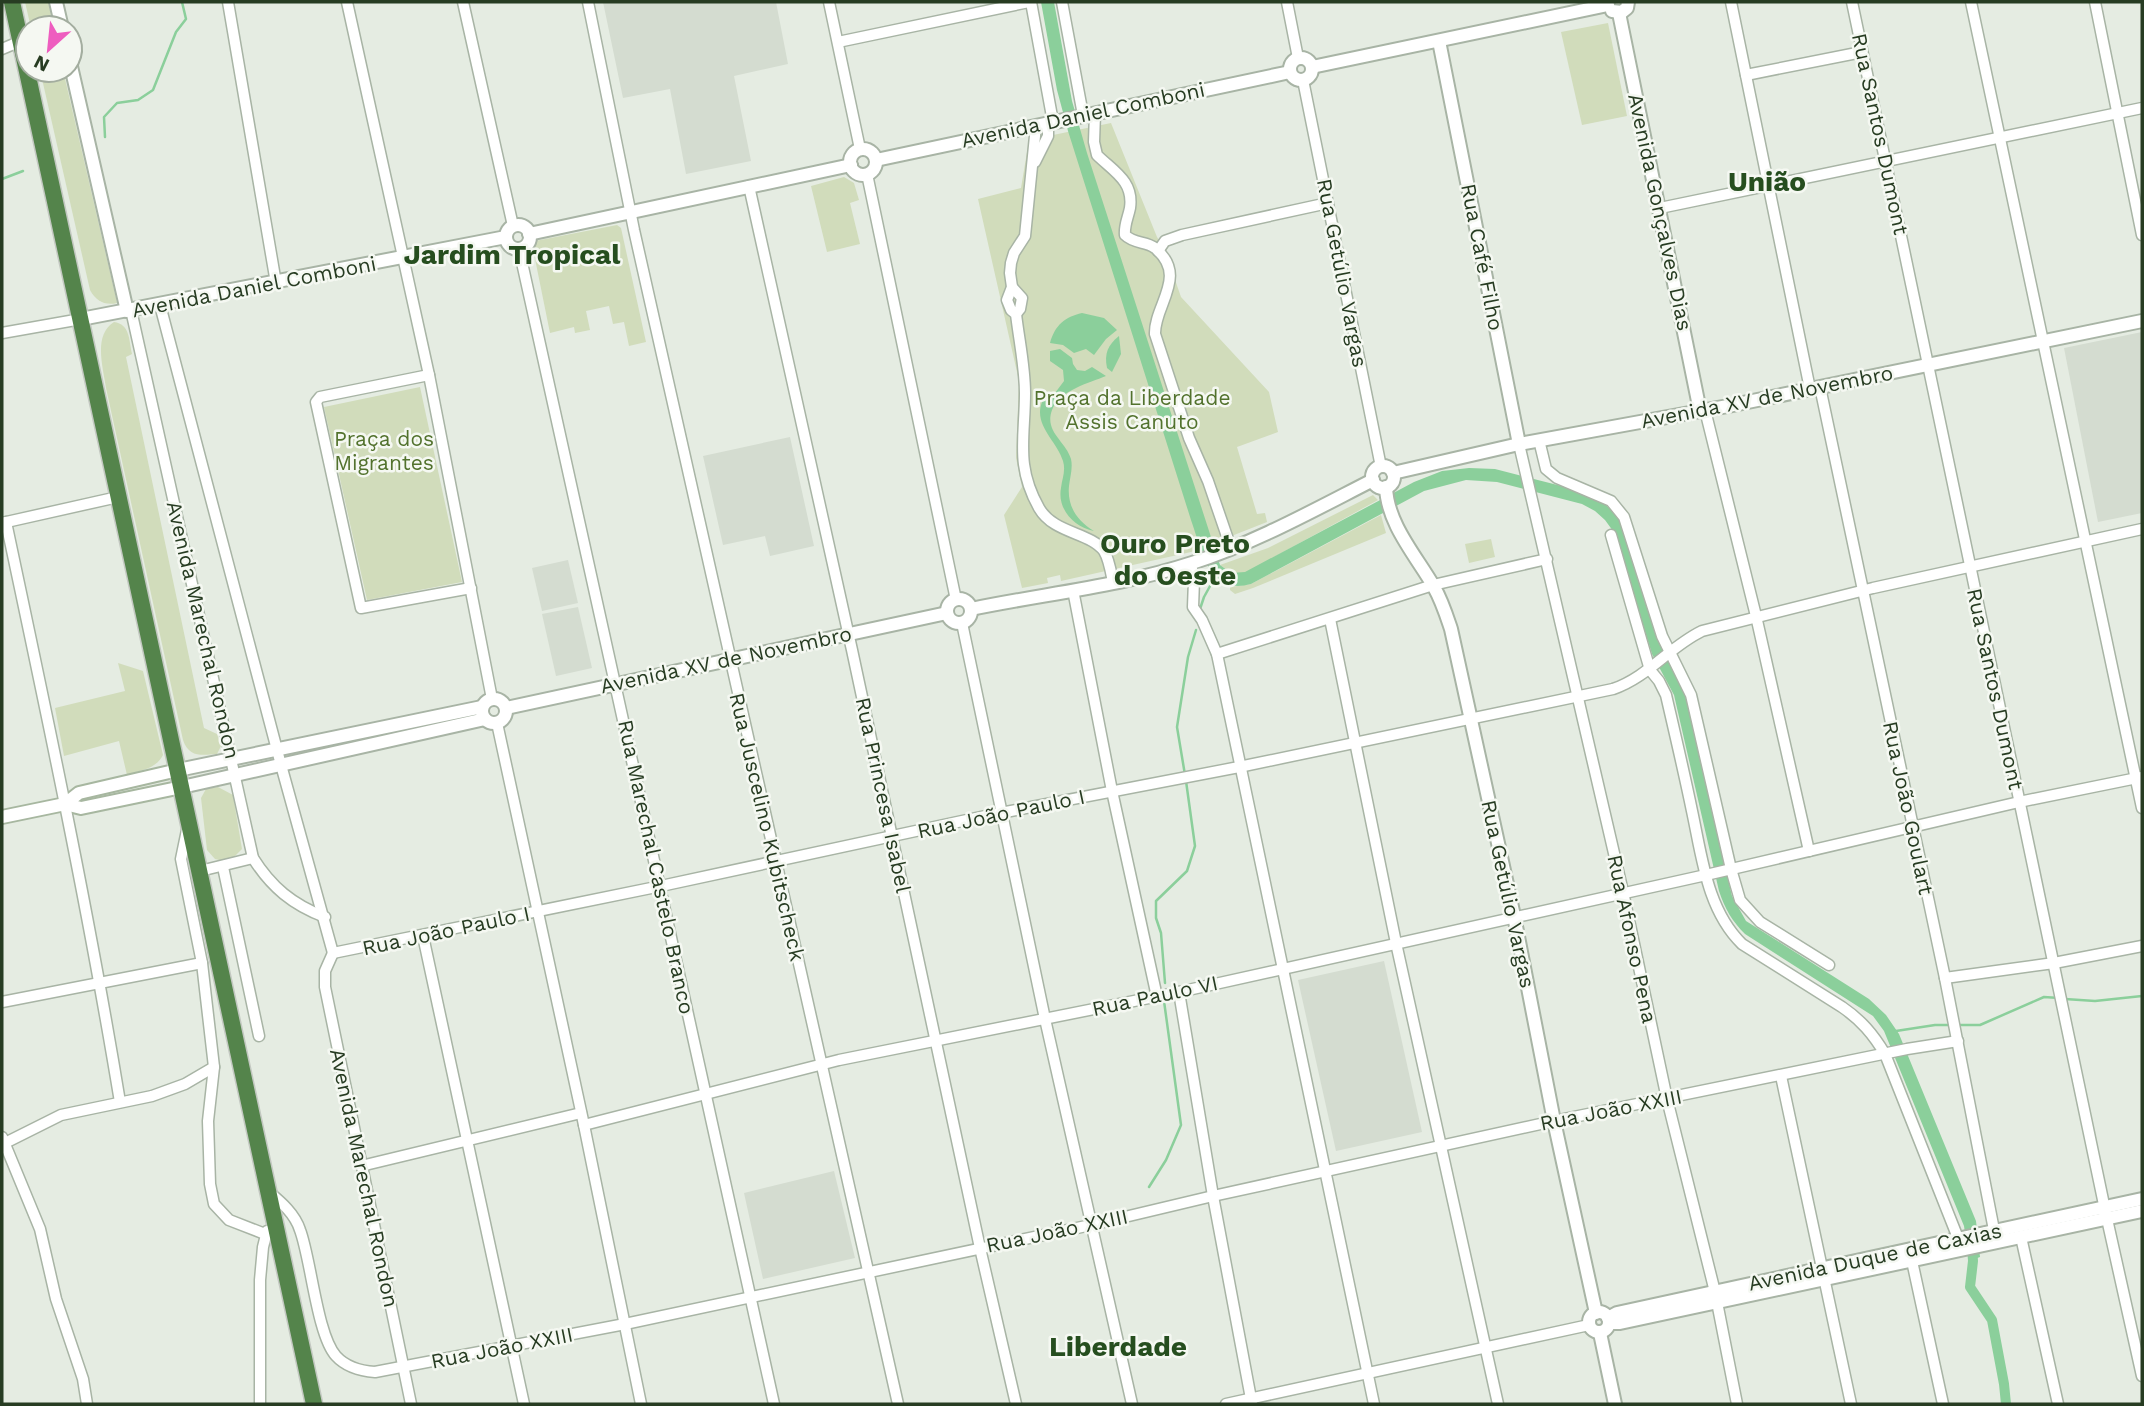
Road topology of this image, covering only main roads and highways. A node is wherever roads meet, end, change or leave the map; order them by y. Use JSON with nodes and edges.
{"nodes":[{"id":1,"x":12,"y":2,"type":"edge"},
{"id":2,"x":314,"y":1404,"type":"edge"}],
"edges":[{"from":1,"to":2,"type":"highway"}]}
